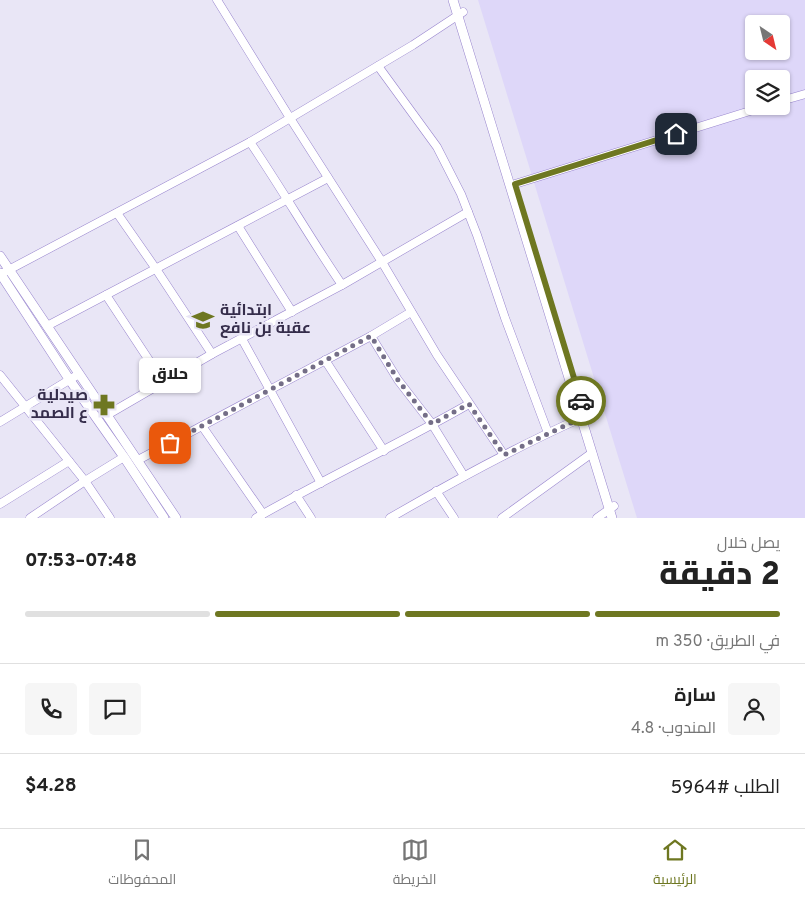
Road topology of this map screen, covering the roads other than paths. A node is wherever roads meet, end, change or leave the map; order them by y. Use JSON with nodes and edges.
{"nodes":[{"id":1,"x":217,"y":0,"type":"edge"},
{"id":2,"x":454,"y":0,"type":"edge"},
{"id":3,"x":460,"y":0,"type":"edge"},
{"id":4,"x":460,"y":13,"type":"junction"},
{"id":5,"x":378,"y":66,"type":"junction"},
{"id":6,"x":805,"y":94,"type":"edge"},
{"id":7,"x":790,"y":99,"type":"edge"},
{"id":8,"x":745,"y":113,"type":"edge"},
{"id":9,"x":290,"y":118,"type":"junction"},
{"id":10,"x":250,"y":142,"type":"junction"},
{"id":11,"x":328,"y":178,"type":"junction"},
{"id":12,"x":515,"y":184,"type":"junction"},
{"id":13,"x":288,"y":199,"type":"junction"},
{"id":14,"x":468,"y":212,"type":"junction"},
{"id":15,"x":116,"y":213,"type":"junction"},
{"id":16,"x":238,"y":226,"type":"junction"},
{"id":17,"x":0,"y":256,"type":"edge"},
{"id":18,"x":382,"y":262,"type":"junction"},
{"id":19,"x":156,"y":269,"type":"junction"},
{"id":20,"x":3,"y":272,"type":"edge"},
{"id":21,"x":342,"y":285,"type":"junction"},
{"id":22,"x":106,"y":295,"type":"junction"},
{"id":23,"x":292,"y":312,"type":"junction"},
{"id":24,"x":411,"y":312,"type":"junction"},
{"id":25,"x":47,"y":326,"type":"junction"},
{"id":26,"x":371,"y":336,"type":"junction"},
{"id":27,"x":242,"y":339,"type":"junction"},
{"id":28,"x":212,"y":354,"type":"junction"},
{"id":29,"x":325,"y":360,"type":"junction"},
{"id":30,"x":79,"y":374,"type":"junction"},
{"id":31,"x":0,"y":375,"type":"edge"},
{"id":32,"x":69,"y":379,"type":"junction"},
{"id":33,"x":164,"y":383,"type":"junction"},
{"id":34,"x":270,"y":389,"type":"junction"},
{"id":35,"x":469,"y":404,"type":"junction"},
{"id":36,"x":27,"y":406,"type":"junction"},
{"id":37,"x":107,"y":415,"type":"junction"},
{"id":38,"x":581,"y":418,"type":"junction"},
{"id":39,"x":0,"y":422,"type":"edge"},
{"id":40,"x":432,"y":424,"type":"junction"},
{"id":41,"x":202,"y":426,"type":"junction"},
{"id":42,"x":548,"y":433,"type":"junction"},
{"id":43,"x":384,"y":451,"type":"junction"},
{"id":44,"x":592,"y":453,"type":"junction"},
{"id":45,"x":504,"y":455,"type":"junction"},
{"id":46,"x":124,"y":457,"type":"junction"},
{"id":47,"x":138,"y":460,"type":"junction"},
{"id":48,"x":69,"y":461,"type":"junction"},
{"id":49,"x":464,"y":476,"type":"junction"},
{"id":50,"x":85,"y":481,"type":"junction"},
{"id":51,"x":321,"y":483,"type":"junction"},
{"id":52,"x":436,"y":491,"type":"junction"},
{"id":53,"x":296,"y":495,"type":"junction"},
{"id":54,"x":0,"y":504,"type":"edge"},
{"id":55,"x":612,"y":511,"type":"edge"},
{"id":56,"x":259,"y":516,"type":"edge"},
{"id":57,"x":30,"y":518,"type":"edge"},
{"id":58,"x":110,"y":518,"type":"edge"},
{"id":59,"x":164,"y":518,"type":"edge"},
{"id":60,"x":176,"y":518,"type":"edge"},
{"id":61,"x":311,"y":518,"type":"edge"},
{"id":62,"x":390,"y":518,"type":"edge"},
{"id":63,"x":454,"y":518,"type":"edge"},
{"id":64,"x":502,"y":518,"type":"edge"},
{"id":65,"x":597,"y":518,"type":"edge"},
{"id":66,"x":617,"y":518,"type":"edge"}],
"edges":[{"from":1,"to":9,"type":"street"},
{"from":2,"to":4,"type":"main road"},
{"from":3,"to":4,"type":"main road"},
{"from":4,"to":5,"type":"street"},
{"from":4,"to":12,"type":"main road"},
{"from":4,"to":38,"type":"main road"},
{"from":5,"to":9,"type":"street"},
{"from":5,"to":14,"type":"street"},
{"from":6,"to":7,"type":"street"},
{"from":8,"to":12,"type":"street"},
{"from":9,"to":10,"type":"street"},
{"from":9,"to":11,"type":"street"},
{"from":10,"to":13,"type":"street"},
{"from":10,"to":15,"type":"street"},
{"from":11,"to":13,"type":"street"},
{"from":11,"to":18,"type":"street"},
{"from":12,"to":38,"type":"main road"},
{"from":13,"to":16,"type":"street"},
{"from":13,"to":21,"type":"street"},
{"from":14,"to":18,"type":"street"},
{"from":14,"to":42,"type":"street"},
{"from":15,"to":19,"type":"street"},
{"from":15,"to":20,"type":"street"},
{"from":16,"to":19,"type":"street"},
{"from":16,"to":23,"type":"street"},
{"from":17,"to":20,"type":"main road"},
{"from":18,"to":21,"type":"street"},
{"from":18,"to":24,"type":"street"},
{"from":19,"to":22,"type":"street"},
{"from":19,"to":28,"type":"street"},
{"from":20,"to":25,"type":"main road"},
{"from":20,"to":32,"type":"main road"},
{"from":21,"to":23,"type":"street"},
{"from":22,"to":25,"type":"street"},
{"from":22,"to":33,"type":"street"},
{"from":23,"to":27,"type":"street"},
{"from":24,"to":26,"type":"street"},
{"from":24,"to":35,"type":"street"},
{"from":25,"to":30,"type":"main road"},
{"from":26,"to":29,"type":"street"},
{"from":26,"to":40,"type":"street"},
{"from":27,"to":28,"type":"street"},
{"from":27,"to":34,"type":"street"},
{"from":28,"to":33,"type":"street"},
{"from":29,"to":34,"type":"street"},
{"from":29,"to":43,"type":"street"},
{"from":30,"to":32,"type":"street"},
{"from":30,"to":37,"type":"main road"},
{"from":31,"to":36,"type":"street"},
{"from":32,"to":36,"type":"street"},
{"from":32,"to":46,"type":"main road"},
{"from":33,"to":37,"type":"street"},
{"from":34,"to":41,"type":"street"},
{"from":34,"to":51,"type":"street"},
{"from":35,"to":40,"type":"street"},
{"from":35,"to":45,"type":"street"},
{"from":36,"to":39,"type":"street"},
{"from":36,"to":48,"type":"street"},
{"from":37,"to":47,"type":"main road"},
{"from":38,"to":42,"type":"street"},
{"from":38,"to":44,"type":"main road"},
{"from":40,"to":43,"type":"street"},
{"from":40,"to":49,"type":"street"},
{"from":41,"to":47,"type":"street"},
{"from":41,"to":56,"type":"street"},
{"from":42,"to":45,"type":"street"},
{"from":43,"to":51,"type":"street"},
{"from":44,"to":55,"type":"main road"},
{"from":44,"to":64,"type":"street"},
{"from":45,"to":49,"type":"street"},
{"from":46,"to":50,"type":"street"},
{"from":46,"to":59,"type":"main road"},
{"from":47,"to":60,"type":"main road"},
{"from":48,"to":50,"type":"street"},
{"from":48,"to":54,"type":"street"},
{"from":49,"to":52,"type":"street"},
{"from":50,"to":57,"type":"street"},
{"from":50,"to":58,"type":"street"},
{"from":51,"to":53,"type":"street"},
{"from":52,"to":62,"type":"street"},
{"from":52,"to":63,"type":"street"},
{"from":53,"to":56,"type":"street"},
{"from":53,"to":61,"type":"street"},
{"from":55,"to":65,"type":"street"},
{"from":55,"to":66,"type":"main road"}]}
